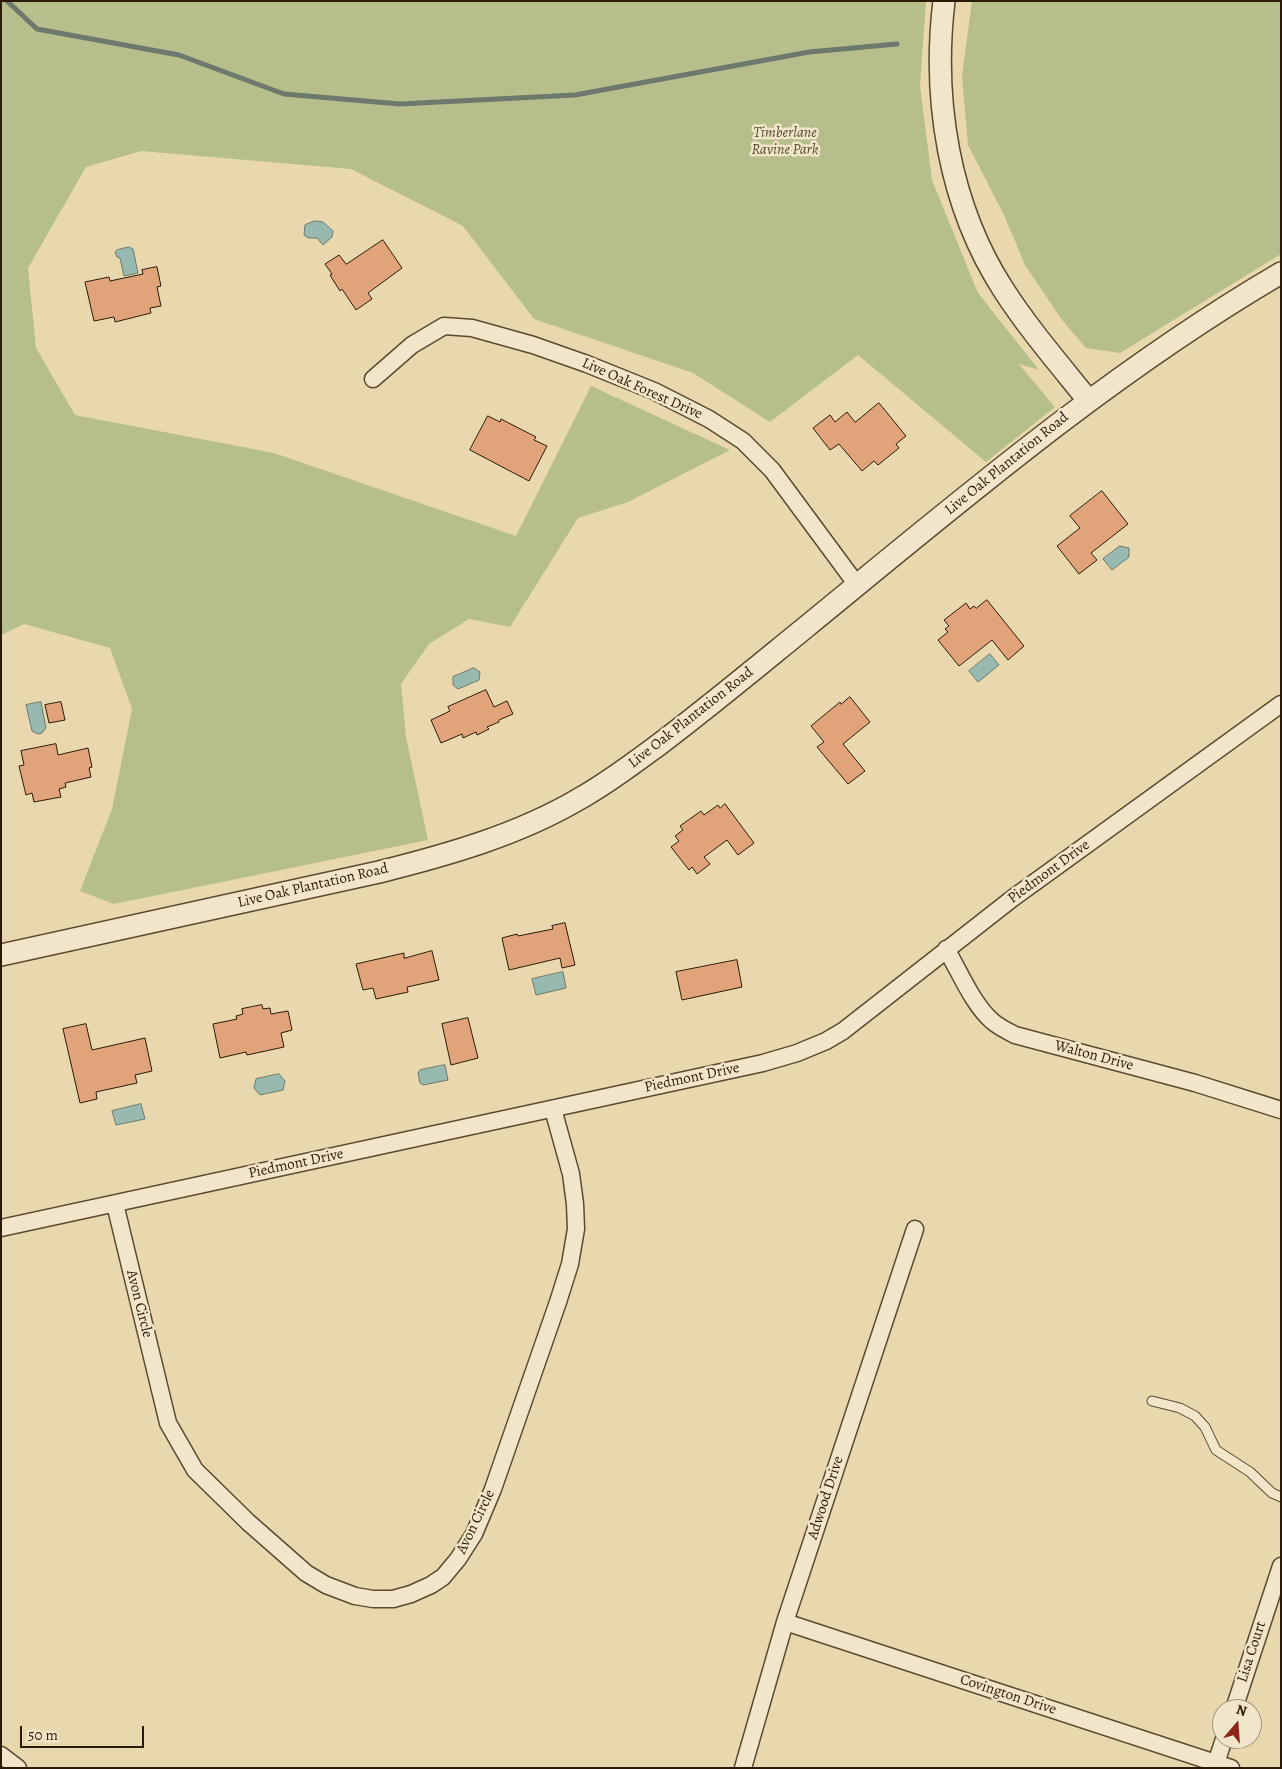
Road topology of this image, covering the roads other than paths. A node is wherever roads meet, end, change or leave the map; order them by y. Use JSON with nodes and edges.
{"nodes":[{"id":1,"x":944,"y":1,"type":"edge"},
{"id":2,"x":1281,"y":273,"type":"edge"},
{"id":3,"x":373,"y":379,"type":"dead end"},
{"id":4,"x":1088,"y":400,"type":"junction"},
{"id":5,"x":857,"y":585,"type":"junction"},
{"id":6,"x":1281,"y":704,"type":"edge"},
{"id":7,"x":946,"y":949,"type":"junction"},
{"id":8,"x":1,"y":955,"type":"edge"},
{"id":9,"x":553,"y":1109,"type":"junction"},
{"id":10,"x":1281,"y":1110,"type":"edge"},
{"id":11,"x":115,"y":1204,"type":"junction"},
{"id":12,"x":1,"y":1228,"type":"edge"},
{"id":13,"x":915,"y":1229,"type":"dead end"},
{"id":14,"x":1152,"y":1401,"type":"dead end"},
{"id":15,"x":1281,"y":1497,"type":"edge"},
{"id":16,"x":1281,"y":1566,"type":"edge"},
{"id":17,"x":786,"y":1622,"type":"junction"},
{"id":18,"x":1237,"y":1699,"type":"edge"},
{"id":19,"x":1224,"y":1749,"type":"edge"},
{"id":20,"x":1,"y":1755,"type":"edge"},
{"id":21,"x":1223,"y":1765,"type":"edge"},
{"id":22,"x":18,"y":1768,"type":"edge"},
{"id":23,"x":742,"y":1768,"type":"edge"}],
"edges":[{"from":1,"to":4,"type":"street"},
{"from":2,"to":4,"type":"street","name":"Live Oak Plantation Road"},
{"from":3,"to":5,"type":"street","name":"Live Oak Forest Drive"},
{"from":4,"to":5,"type":"street","name":"Live Oak Plantation Road"},
{"from":5,"to":8,"type":"street","name":"Live Oak Plantation Road"},
{"from":6,"to":7,"type":"street","name":"Piedmont Drive"},
{"from":7,"to":9,"type":"street","name":"Piedmont Drive"},
{"from":7,"to":10,"type":"street","name":"Walton Drive"},
{"from":9,"to":11,"type":"street","name":"Piedmont Drive"},
{"from":9,"to":11,"type":"street","name":"Avon Circle"},
{"from":11,"to":12,"type":"street","name":"Piedmont Drive"},
{"from":13,"to":17,"type":"street","name":"Adwood Drive"},
{"from":14,"to":15,"type":"lane"},
{"from":16,"to":18,"type":"street","name":"Lisa Court"},
{"from":17,"to":21,"type":"street","name":"Covington Drive"},
{"from":17,"to":23,"type":"street","name":"Adwood Drive"},
{"from":19,"to":21,"type":"street"},
{"from":20,"to":22,"type":"street"}]}
